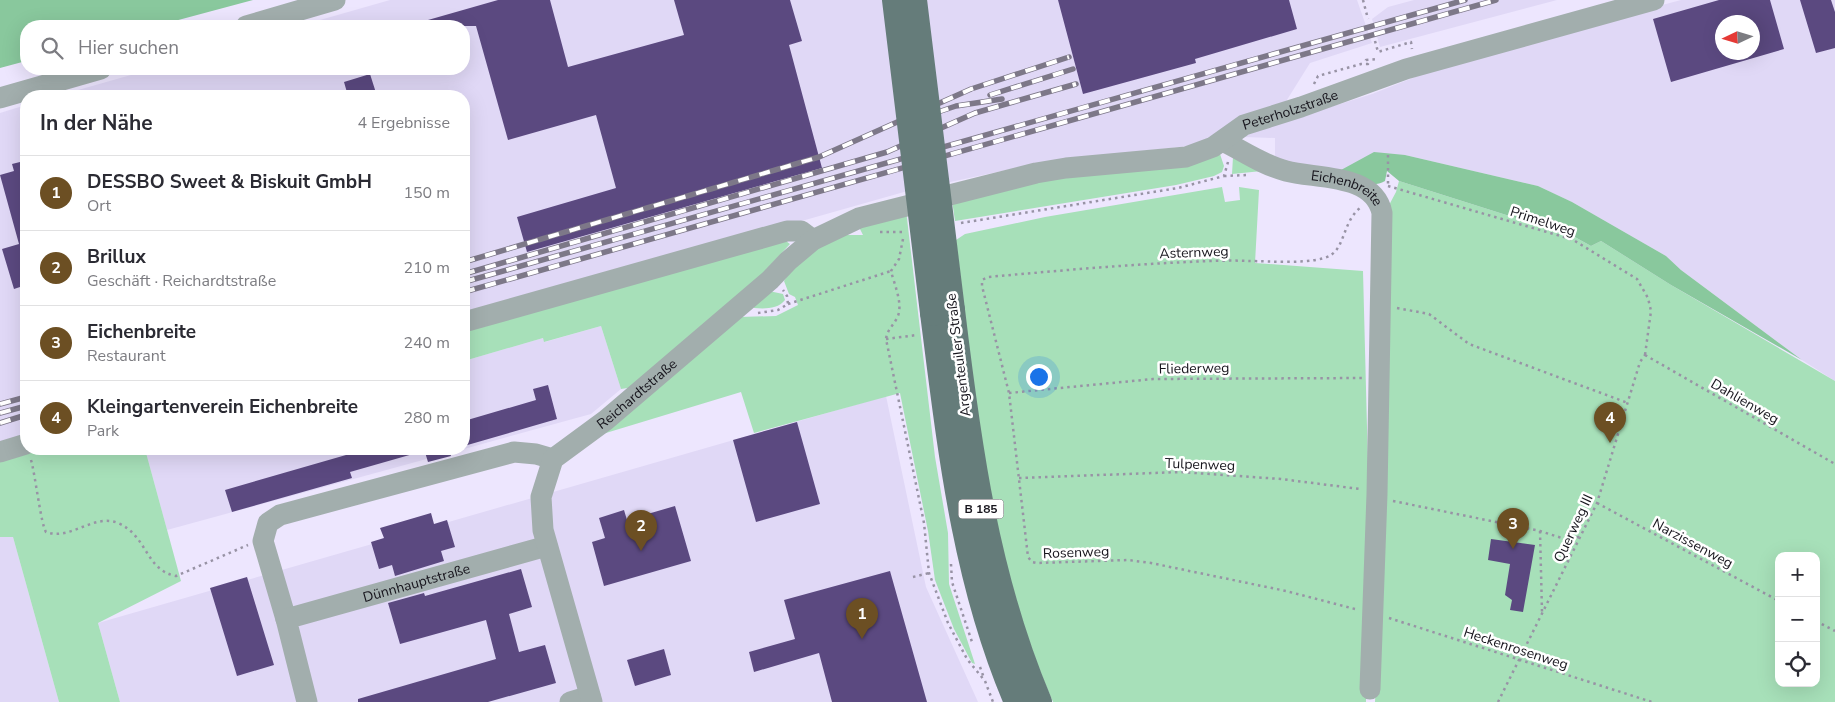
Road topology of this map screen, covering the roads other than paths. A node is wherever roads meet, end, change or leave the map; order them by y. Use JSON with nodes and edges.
{"nodes":[{"id":1,"x":335,"y":0,"type":"edge"},
{"id":2,"x":895,"y":0,"type":"edge"},
{"id":3,"x":914,"y":0,"type":"edge"},
{"id":4,"x":1654,"y":0,"type":"edge"},
{"id":5,"x":267,"y":20,"type":"edge"},
{"id":6,"x":79,"y":75,"type":"edge"},
{"id":7,"x":28,"y":90,"type":"edge"},
{"id":8,"x":20,"y":92,"type":"edge"},
{"id":9,"x":0,"y":98,"type":"edge"},
{"id":10,"x":1222,"y":141,"type":"junction"},
{"id":11,"x":927,"y":199,"type":"joint"},
{"id":12,"x":812,"y":240,"type":"junction"},
{"id":13,"x":936,"y":319,"type":"junction"},
{"id":14,"x":470,"y":320,"type":"edge"},
{"id":15,"x":20,"y":451,"type":"edge"},
{"id":16,"x":0,"y":452,"type":"edge"},
{"id":17,"x":553,"y":459,"type":"junction"},
{"id":18,"x":547,"y":546,"type":"junction"},
{"id":19,"x":286,"y":619,"type":"junction"},
{"id":20,"x":1370,"y":688,"type":"dead end"},
{"id":21,"x":584,"y":700,"type":"edge"},
{"id":22,"x":304,"y":701,"type":"edge"},
{"id":23,"x":1018,"y":702,"type":"edge"},
{"id":24,"x":1039,"y":702,"type":"edge"}],
"edges":[{"from":1,"to":5,"type":"street"},
{"from":2,"to":13,"type":"main road","name":"Argenteuiler Straße","number":"B 185","bridge":true},
{"from":3,"to":13,"type":"main road","name":"Argenteuiler Straße","number":"B 185","bridge":true},
{"from":4,"to":10,"type":"street","name":"Peterholzstraße"},
{"from":6,"to":7,"type":"street"},
{"from":8,"to":9,"type":"street"},
{"from":10,"to":11,"type":"street","name":"Peterholzstraße"},
{"from":10,"to":20,"type":"street","name":"Eichenbreite"},
{"from":11,"to":12,"type":"street","name":"Reichardtstraße"},
{"from":12,"to":14,"type":"street"},
{"from":12,"to":17,"type":"street","name":"Reichardtstraße"},
{"from":13,"to":23,"type":"main road","name":"Argenteuiler Straße","number":"B 185"},
{"from":13,"to":24,"type":"main road","name":"Argenteuiler Straße","number":"B 185"},
{"from":15,"to":16,"type":"street"},
{"from":17,"to":18,"type":"street"},
{"from":17,"to":19,"type":"street"},
{"from":18,"to":19,"type":"street","name":"Dünnhauptstraße"},
{"from":18,"to":21,"type":"street"},
{"from":19,"to":22,"type":"street"}]}
